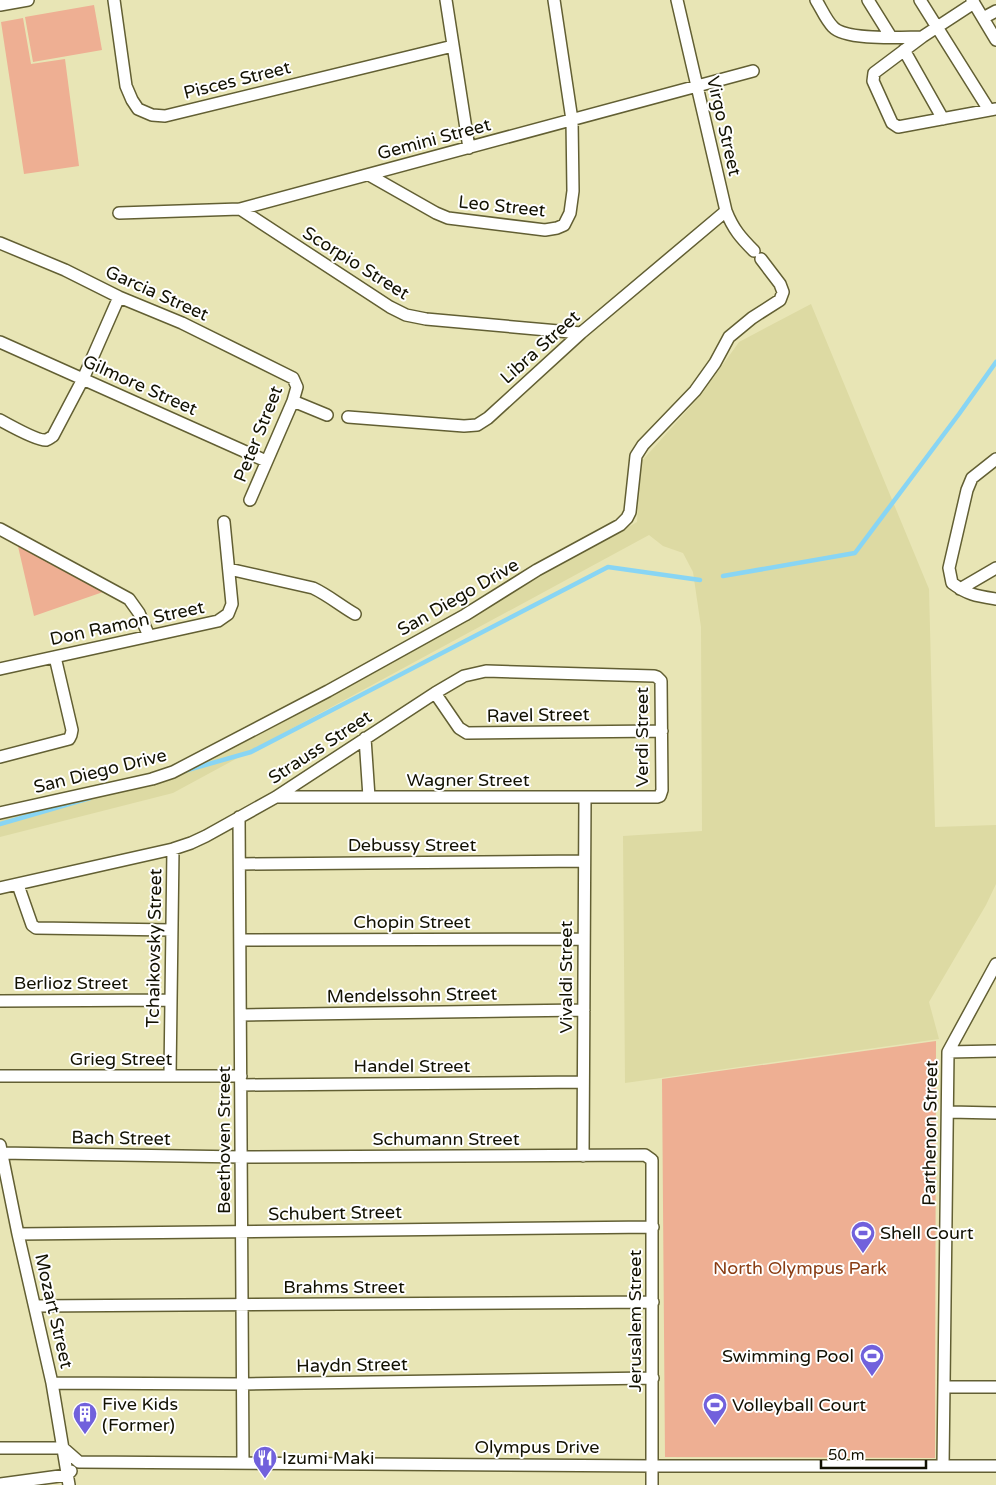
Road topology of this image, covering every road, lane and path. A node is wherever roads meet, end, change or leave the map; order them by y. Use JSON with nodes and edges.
{"nodes":[{"id":1,"x":28,"y":0,"type":"edge"},
{"id":2,"x":114,"y":0,"type":"edge"},
{"id":3,"x":446,"y":0,"type":"edge"},
{"id":4,"x":554,"y":0,"type":"edge"},
{"id":5,"x":676,"y":0,"type":"edge"},
{"id":6,"x":816,"y":0,"type":"edge"},
{"id":7,"x":868,"y":0,"type":"edge"},
{"id":8,"x":920,"y":0,"type":"edge"},
{"id":9,"x":973,"y":1,"type":"edge"},
{"id":10,"x":0,"y":4,"type":"edge"},
{"id":11,"x":992,"y":15,"type":"edge"},
{"id":12,"x":937,"y":27,"type":"junction"},
{"id":13,"x":922,"y":36,"type":"junction"},
{"id":14,"x":891,"y":37,"type":"junction"},
{"id":15,"x":996,"y":40,"type":"edge"},
{"id":16,"x":453,"y":46,"type":"junction"},
{"id":17,"x":904,"y":50,"type":"junction"},
{"id":18,"x":753,"y":71,"type":"dead end"},
{"id":19,"x":697,"y":86,"type":"junction"},
{"id":20,"x":992,"y":110,"type":"edge"},
{"id":21,"x":943,"y":119,"type":"junction"},
{"id":22,"x":572,"y":120,"type":"junction"},
{"id":23,"x":469,"y":148,"type":"junction"},
{"id":24,"x":369,"y":175,"type":"junction"},
{"id":25,"x":240,"y":209,"type":"junction"},
{"id":26,"x":726,"y":211,"type":"junction"},
{"id":27,"x":119,"y":213,"type":"dead end"},
{"id":28,"x":0,"y":243,"type":"edge"},
{"id":29,"x":758,"y":255,"type":"joint"},
{"id":30,"x":119,"y":296,"type":"junction"},
{"id":31,"x":581,"y":333,"type":"junction"},
{"id":32,"x":0,"y":342,"type":"edge"},
{"id":33,"x":83,"y":378,"type":"junction"},
{"id":34,"x":295,"y":382,"type":"joint"},
{"id":35,"x":293,"y":401,"type":"junction"},
{"id":36,"x":327,"y":416,"type":"dead end"},
{"id":37,"x":348,"y":417,"type":"dead end"},
{"id":38,"x":0,"y":420,"type":"edge"},
{"id":39,"x":996,"y":459,"type":"edge"},
{"id":40,"x":266,"y":461,"type":"junction"},
{"id":41,"x":250,"y":500,"type":"dead end"},
{"id":42,"x":224,"y":522,"type":"dead end"},
{"id":43,"x":0,"y":529,"type":"edge"},
{"id":44,"x":996,"y":568,"type":"edge"},
{"id":45,"x":229,"y":569,"type":"junction"},
{"id":46,"x":960,"y":589,"type":"junction"},
{"id":47,"x":996,"y":599,"type":"edge"},
{"id":48,"x":355,"y":614,"type":"dead end"},
{"id":49,"x":149,"y":636,"type":"junction"},
{"id":50,"x":55,"y":657,"type":"junction"},
{"id":51,"x":0,"y":669,"type":"edge"},
{"id":52,"x":659,"y":678,"type":"joint"},
{"id":53,"x":435,"y":693,"type":"junction"},
{"id":54,"x":662,"y":731,"type":"junction"},
{"id":55,"x":365,"y":738,"type":"junction"},
{"id":56,"x":0,"y":757,"type":"edge"},
{"id":57,"x":660,"y":796,"type":"joint"},
{"id":58,"x":276,"y":797,"type":"junction"},
{"id":59,"x":369,"y":797,"type":"junction"},
{"id":60,"x":585,"y":798,"type":"junction"},
{"id":61,"x":0,"y":813,"type":"edge"},
{"id":62,"x":240,"y":817,"type":"junction"},
{"id":63,"x":173,"y":850,"type":"junction"},
{"id":64,"x":584,"y":861,"type":"junction"},
{"id":65,"x":240,"y":864,"type":"junction"},
{"id":66,"x":18,"y":884,"type":"junction"},
{"id":67,"x":0,"y":888,"type":"edge"},
{"id":68,"x":172,"y":930,"type":"junction"},
{"id":69,"x":584,"y":939,"type":"junction"},
{"id":70,"x":240,"y":940,"type":"junction"},
{"id":71,"x":996,"y":964,"type":"edge"},
{"id":72,"x":171,"y":1000,"type":"junction"},
{"id":73,"x":0,"y":1001,"type":"edge"},
{"id":74,"x":584,"y":1010,"type":"junction"},
{"id":75,"x":241,"y":1015,"type":"junction"},
{"id":76,"x":996,"y":1051,"type":"edge"},
{"id":77,"x":948,"y":1052,"type":"junction"},
{"id":78,"x":0,"y":1076,"type":"edge"},
{"id":79,"x":170,"y":1076,"type":"junction"},
{"id":80,"x":241,"y":1081,"type":"junction"},
{"id":81,"x":583,"y":1082,"type":"junction"},
{"id":82,"x":948,"y":1112,"type":"junction"},
{"id":83,"x":996,"y":1113,"type":"edge"},
{"id":84,"x":1,"y":1150,"type":"edge"},
{"id":85,"x":583,"y":1156,"type":"junction"},
{"id":86,"x":242,"y":1157,"type":"junction"},
{"id":87,"x":649,"y":1157,"type":"joint"},
{"id":88,"x":653,"y":1227,"type":"junction"},
{"id":89,"x":242,"y":1231,"type":"junction"},
{"id":90,"x":18,"y":1234,"type":"junction"},
{"id":91,"x":653,"y":1302,"type":"junction"},
{"id":92,"x":242,"y":1305,"type":"junction"},
{"id":93,"x":35,"y":1306,"type":"junction"},
{"id":94,"x":653,"y":1378,"type":"junction"},
{"id":95,"x":52,"y":1383,"type":"junction"},
{"id":96,"x":243,"y":1384,"type":"junction"},
{"id":97,"x":944,"y":1387,"type":"junction"},
{"id":98,"x":996,"y":1387,"type":"edge"},
{"id":99,"x":0,"y":1448,"type":"edge"},
{"id":100,"x":63,"y":1448,"type":"junction"},
{"id":101,"x":79,"y":1462,"type":"junction"},
{"id":102,"x":243,"y":1463,"type":"junction"},
{"id":103,"x":653,"y":1466,"type":"junction"},
{"id":104,"x":943,"y":1466,"type":"junction"},
{"id":105,"x":996,"y":1466,"type":"edge"},
{"id":106,"x":68,"y":1480,"type":"edge"},
{"id":107,"x":0,"y":1484,"type":"edge"},
{"id":108,"x":652,"y":1485,"type":"edge"}],
"edges":[{"from":1,"to":10,"type":"street"},
{"from":2,"to":16,"type":"street","name":"Pisces Street"},
{"from":3,"to":16,"type":"street"},
{"from":4,"to":22,"type":"street"},
{"from":5,"to":19,"type":"street","name":"Virgo Street"},
{"from":6,"to":14,"type":"street"},
{"from":7,"to":14,"type":"street"},
{"from":8,"to":12,"type":"street"},
{"from":9,"to":11,"type":"street"},
{"from":9,"to":12,"type":"street"},
{"from":11,"to":15,"type":"street"},
{"from":12,"to":13,"type":"street"},
{"from":12,"to":20,"type":"street"},
{"from":13,"to":14,"type":"street"},
{"from":13,"to":17,"type":"street"},
{"from":16,"to":23,"type":"street"},
{"from":17,"to":21,"type":"street"},
{"from":17,"to":21,"type":"street"},
{"from":18,"to":19,"type":"street","name":"Gemini Street"},
{"from":19,"to":22,"type":"street","name":"Gemini Street"},
{"from":19,"to":26,"type":"street","name":"Virgo Street"},
{"from":20,"to":21,"type":"street"},
{"from":22,"to":23,"type":"street","name":"Gemini Street"},
{"from":22,"to":24,"type":"street","name":"Leo Street"},
{"from":23,"to":24,"type":"street","name":"Gemini Street"},
{"from":24,"to":25,"type":"street","name":"Gemini Street"},
{"from":25,"to":27,"type":"street","name":"Gemini Street"},
{"from":25,"to":31,"type":"street","name":"Scorpio Street"},
{"from":26,"to":29,"type":"street","name":"Virgo Street"},
{"from":26,"to":31,"type":"street","name":"Libra Street"},
{"from":28,"to":30,"type":"street","name":"Garcia Street"},
{"from":29,"to":61,"type":"street","name":"San Diego Drive"},
{"from":30,"to":33,"type":"street"},
{"from":30,"to":34,"type":"street","name":"Garcia Street"},
{"from":31,"to":37,"type":"street","name":"Libra Street"},
{"from":32,"to":33,"type":"street","name":"Gilmore Street"},
{"from":33,"to":38,"type":"street"},
{"from":33,"to":40,"type":"street","name":"Gilmore Street"},
{"from":34,"to":35,"type":"street","name":"Peter Street"},
{"from":35,"to":36,"type":"street"},
{"from":35,"to":40,"type":"street","name":"Peter Street"},
{"from":39,"to":46,"type":"street"},
{"from":40,"to":41,"type":"street","name":"Peter Street"},
{"from":42,"to":45,"type":"street","name":"Don Ramon Street"},
{"from":43,"to":49,"type":"street"},
{"from":44,"to":46,"type":"street"},
{"from":45,"to":48,"type":"street"},
{"from":45,"to":49,"type":"street","name":"Don Ramon Street"},
{"from":46,"to":47,"type":"street"},
{"from":49,"to":50,"type":"street","name":"Don Ramon Street"},
{"from":50,"to":51,"type":"street","name":"Don Ramon Street"},
{"from":50,"to":56,"type":"street"},
{"from":52,"to":53,"type":"street","name":"Strauss Street"},
{"from":52,"to":54,"type":"street","name":"Verdi Street"},
{"from":53,"to":54,"type":"street","name":"Ravel Street"},
{"from":53,"to":55,"type":"street","name":"Strauss Street"},
{"from":54,"to":57,"type":"street","name":"Verdi Street"},
{"from":55,"to":58,"type":"street","name":"Strauss Street"},
{"from":55,"to":59,"type":"street"},
{"from":57,"to":60,"type":"street","name":"Wagner Street"},
{"from":58,"to":59,"type":"street","name":"Wagner Street"},
{"from":58,"to":62,"type":"street","name":"Strauss Street"},
{"from":59,"to":60,"type":"street","name":"Wagner Street"},
{"from":60,"to":64,"type":"street","name":"Vivaldi Street"},
{"from":62,"to":63,"type":"street","name":"Strauss Street"},
{"from":62,"to":65,"type":"street","name":"Beethoven Street"},
{"from":63,"to":66,"type":"street","name":"Strauss Street"},
{"from":63,"to":68,"type":"street","name":"Tchaikovsky Street"},
{"from":64,"to":65,"type":"street","name":"Debussy Street"},
{"from":64,"to":69,"type":"street","name":"Vivaldi Street"},
{"from":65,"to":70,"type":"street","name":"Beethoven Street"},
{"from":66,"to":67,"type":"street","name":"Strauss Street"},
{"from":66,"to":68,"type":"street"},
{"from":68,"to":72,"type":"street","name":"Tchaikovsky Street"},
{"from":69,"to":70,"type":"street","name":"Chopin Street"},
{"from":69,"to":74,"type":"street","name":"Vivaldi Street"},
{"from":70,"to":75,"type":"street","name":"Beethoven Street"},
{"from":71,"to":77,"type":"street","name":"Parthenon Street"},
{"from":72,"to":73,"type":"street","name":"Berlioz Street"},
{"from":72,"to":79,"type":"street","name":"Tchaikovsky Street"},
{"from":74,"to":75,"type":"street","name":"Mendelssohn Street"},
{"from":74,"to":81,"type":"street","name":"Vivaldi Street"},
{"from":75,"to":80,"type":"street","name":"Beethoven Street"},
{"from":76,"to":77,"type":"street"},
{"from":77,"to":82,"type":"street","name":"Parthenon Street"},
{"from":78,"to":79,"type":"street","name":"Grieg Street"},
{"from":79,"to":80,"type":"street","name":"Grieg Street"},
{"from":80,"to":81,"type":"street","name":"Handel Street"},
{"from":80,"to":86,"type":"street","name":"Beethoven Street"},
{"from":81,"to":85,"type":"street","name":"Vivaldi Street"},
{"from":82,"to":83,"type":"street"},
{"from":82,"to":97,"type":"street","name":"Parthenon Street"},
{"from":84,"to":86,"type":"street","name":"Bach Street"},
{"from":84,"to":90,"type":"street","name":"Mozart Street"},
{"from":85,"to":86,"type":"street","name":"Schumann Street"},
{"from":85,"to":87,"type":"street","name":"Schumann Street"},
{"from":86,"to":89,"type":"street","name":"Beethoven Street"},
{"from":87,"to":88,"type":"street","name":"Jerusalem Street"},
{"from":88,"to":89,"type":"street","name":"Schubert Street"},
{"from":88,"to":91,"type":"street","name":"Jerusalem Street"},
{"from":89,"to":90,"type":"street","name":"Schubert Street"},
{"from":89,"to":92,"type":"street","name":"Beethoven Street"},
{"from":90,"to":93,"type":"street","name":"Mozart Street"},
{"from":91,"to":92,"type":"street","name":"Brahms Street"},
{"from":91,"to":94,"type":"street","name":"Jerusalem Street"},
{"from":92,"to":93,"type":"street","name":"Brahms Street"},
{"from":92,"to":96,"type":"street","name":"Beethoven Street"},
{"from":93,"to":95,"type":"street","name":"Mozart Street"},
{"from":94,"to":96,"type":"street","name":"Haydn Street"},
{"from":94,"to":103,"type":"street","name":"Jerusalem Street"},
{"from":95,"to":96,"type":"street","name":"Haydn Street"},
{"from":95,"to":100,"type":"street","name":"Mozart Street"},
{"from":96,"to":102,"type":"street","name":"Beethoven Street"},
{"from":97,"to":98,"type":"street"},
{"from":97,"to":104,"type":"street","name":"Parthenon Street"},
{"from":99,"to":100,"type":"street"},
{"from":100,"to":101,"type":"street"},
{"from":100,"to":106,"type":"street","name":"Mozart Street"},
{"from":101,"to":102,"type":"street","name":"Olympus Drive"},
{"from":101,"to":106,"type":"street"},
{"from":102,"to":103,"type":"street","name":"Olympus Drive"},
{"from":103,"to":104,"type":"street","name":"Olympus Drive"},
{"from":103,"to":108,"type":"street","name":"Jerusalem Street"},
{"from":104,"to":105,"type":"street","name":"Olympus Drive"},
{"from":106,"to":107,"type":"street"}]}
